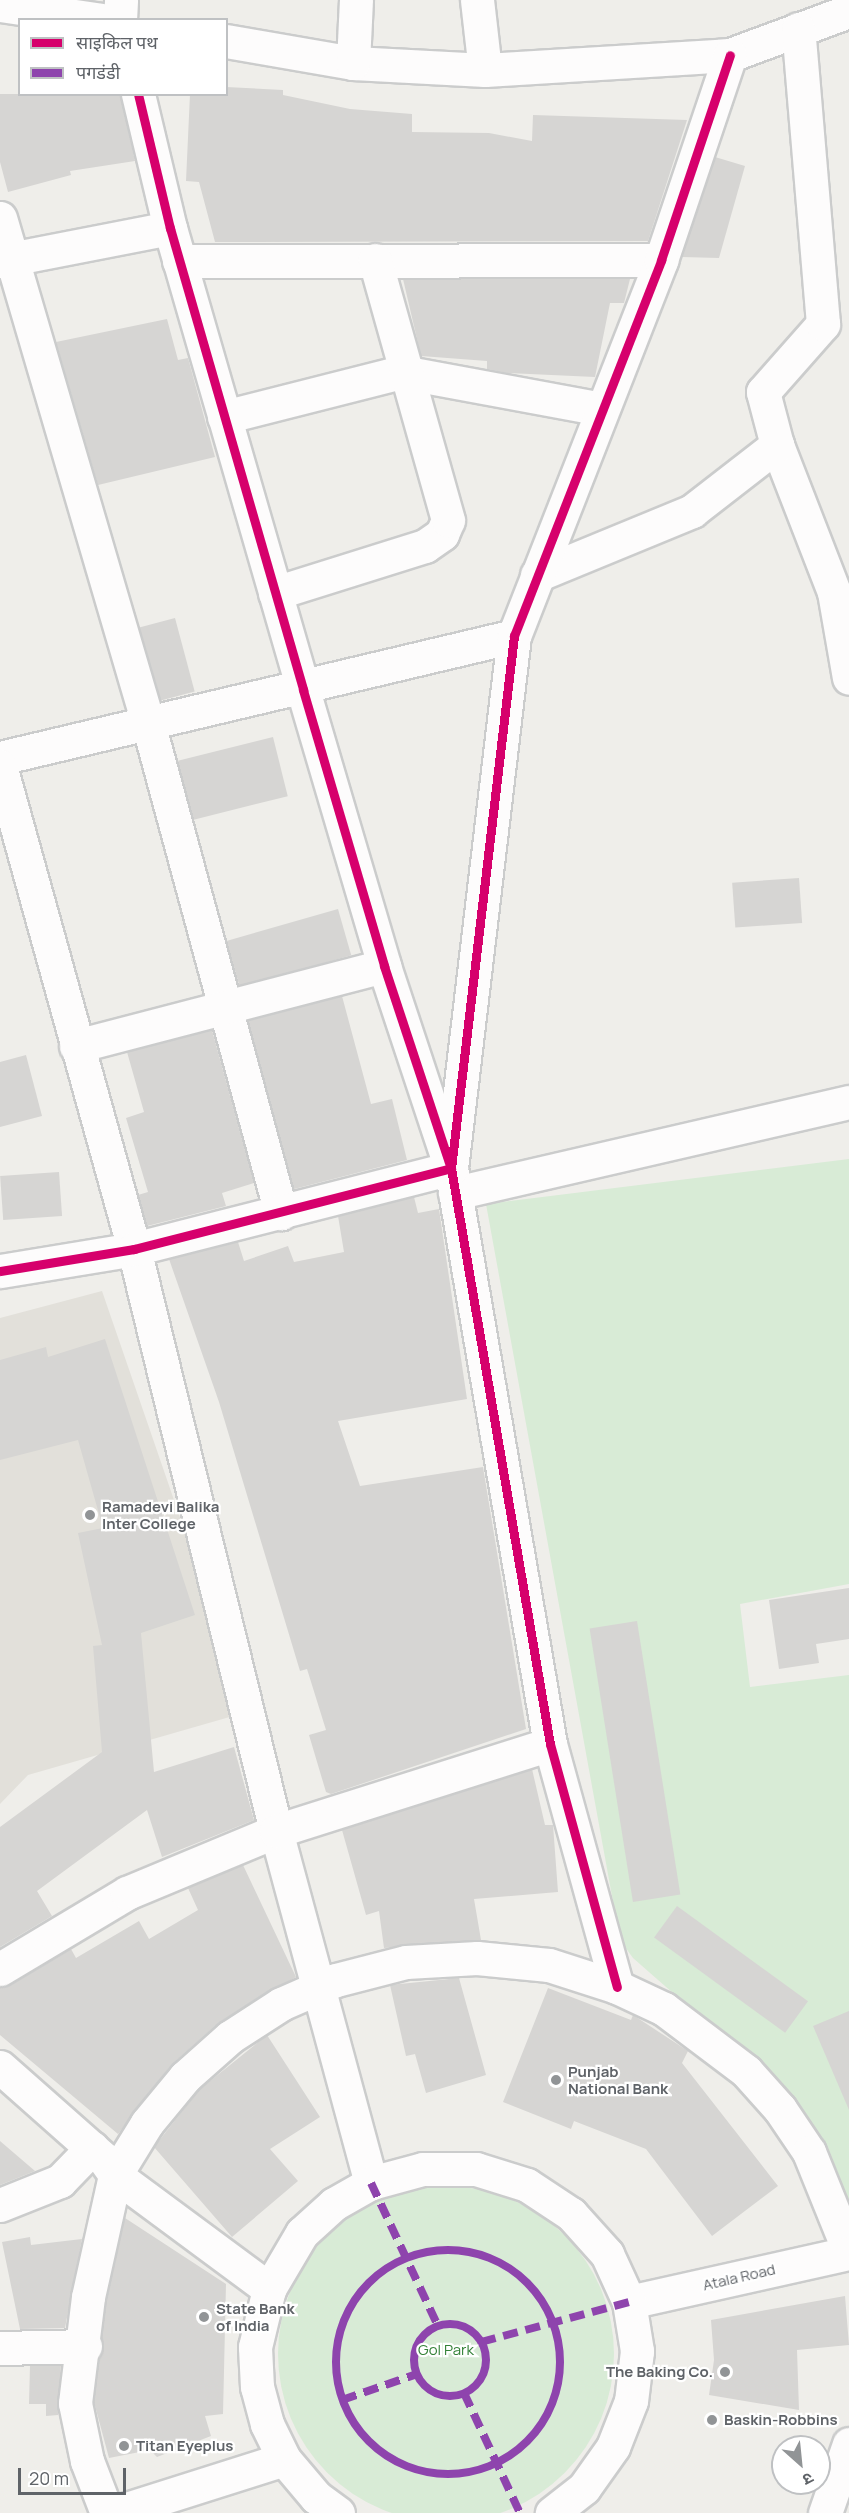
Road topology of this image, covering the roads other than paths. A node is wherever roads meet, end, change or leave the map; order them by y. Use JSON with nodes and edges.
{"nodes":[{"id":1,"x":121,"y":0,"type":"edge"},
{"id":2,"x":356,"y":0,"type":"edge"},
{"id":3,"x":477,"y":0,"type":"edge"},
{"id":4,"x":0,"y":5,"type":"edge"},
{"id":5,"x":835,"y":9,"type":"edge"},
{"id":6,"x":88,"y":18,"type":"edge"},
{"id":7,"x":120,"y":18,"type":"edge"},
{"id":8,"x":798,"y":29,"type":"junction"},
{"id":9,"x":228,"y":41,"type":"edge"},
{"id":10,"x":730,"y":55,"type":"junction"},
{"id":11,"x":353,"y":63,"type":"junction"},
{"id":12,"x":485,"y":70,"type":"junction"},
{"id":13,"x":138,"y":96,"type":"edge"},
{"id":14,"x":0,"y":218,"type":"edge"},
{"id":15,"x":170,"y":228,"type":"junction"},
{"id":16,"x":4,"y":260,"type":"edge"},
{"id":17,"x":375,"y":260,"type":"junction"},
{"id":18,"x":661,"y":260,"type":"junction"},
{"id":19,"x":179,"y":261,"type":"junction"},
{"id":20,"x":402,"y":372,"type":"junction"},
{"id":21,"x":601,"y":409,"type":"junction"},
{"id":22,"x":224,"y":417,"type":"junction"},
{"id":23,"x":777,"y":446,"type":"junction"},
{"id":24,"x":537,"y":575,"type":"junction"},
{"id":25,"x":275,"y":593,"type":"junction"},
{"id":26,"x":514,"y":636,"type":"junction"},
{"id":27,"x":849,"y":678,"type":"edge"},
{"id":28,"x":303,"y":690,"type":"junction"},
{"id":29,"x":148,"y":723,"type":"junction"},
{"id":30,"x":0,"y":758,"type":"edge"},
{"id":31,"x":0,"y":766,"type":"edge"},
{"id":32,"x":384,"y":966,"type":"junction"},
{"id":33,"x":222,"y":1010,"type":"junction"},
{"id":34,"x":76,"y":1046,"type":"junction"},
{"id":35,"x":849,"y":1102,"type":"edge"},
{"id":36,"x":453,"y":1181,"type":"junction"},
{"id":37,"x":281,"y":1213,"type":"junction"},
{"id":38,"x":134,"y":1249,"type":"junction"},
{"id":39,"x":0,"y":1271,"type":"edge"},
{"id":40,"x":550,"y":1744,"type":"junction"},
{"id":41,"x":276,"y":1831,"type":"junction"},
{"id":42,"x":0,"y":1970,"type":"edge"},
{"id":43,"x":617,"y":1987,"type":"junction"},
{"id":44,"x":316,"y":1989,"type":"junction"},
{"id":45,"x":0,"y":2067,"type":"edge"},
{"id":46,"x":92,"y":2148,"type":"junction"},
{"id":47,"x":115,"y":2175,"type":"junction"},
{"id":48,"x":372,"y":2183,"type":"junction"},
{"id":49,"x":0,"y":2205,"type":"edge"},
{"id":50,"x":849,"y":2252,"type":"edge"},
{"id":51,"x":269,"y":2289,"type":"junction"},
{"id":52,"x":629,"y":2302,"type":"junction"},
{"id":53,"x":85,"y":2346,"type":"junction"},
{"id":54,"x":0,"y":2348,"type":"edge"},
{"id":55,"x":849,"y":2444,"type":"edge"},
{"id":56,"x":284,"y":2459,"type":"junction"},
{"id":57,"x":106,"y":2513,"type":"edge"},
{"id":58,"x":114,"y":2513,"type":"edge"},
{"id":59,"x":338,"y":2513,"type":"edge"},
{"id":60,"x":552,"y":2513,"type":"edge"},
{"id":61,"x":825,"y":2513,"type":"edge"}],
"edges":[{"from":1,"to":7,"type":"street"},
{"from":2,"to":11,"type":"street"},
{"from":3,"to":12,"type":"street"},
{"from":4,"to":6,"type":"street"},
{"from":5,"to":8,"type":"street"},
{"from":8,"to":10,"type":"street"},
{"from":8,"to":23,"type":"street"},
{"from":9,"to":11,"type":"street"},
{"from":10,"to":12,"type":"street"},
{"from":10,"to":18,"type":"street"},
{"from":11,"to":12,"type":"street"},
{"from":13,"to":15,"type":"street"},
{"from":14,"to":16,"type":"street"},
{"from":15,"to":16,"type":"street"},
{"from":15,"to":19,"type":"street"},
{"from":16,"to":29,"type":"street"},
{"from":17,"to":18,"type":"street"},
{"from":17,"to":19,"type":"street"},
{"from":17,"to":20,"type":"street"},
{"from":18,"to":21,"type":"street"},
{"from":19,"to":22,"type":"street"},
{"from":20,"to":21,"type":"street"},
{"from":20,"to":22,"type":"street"},
{"from":20,"to":25,"type":"street"},
{"from":21,"to":24,"type":"street"},
{"from":22,"to":25,"type":"street"},
{"from":23,"to":24,"type":"street"},
{"from":23,"to":27,"type":"street"},
{"from":24,"to":26,"type":"street"},
{"from":25,"to":28,"type":"street"},
{"from":26,"to":28,"type":"street"},
{"from":26,"to":36,"type":"street"},
{"from":28,"to":29,"type":"street"},
{"from":28,"to":32,"type":"street"},
{"from":29,"to":30,"type":"street"},
{"from":29,"to":33,"type":"street"},
{"from":31,"to":34,"type":"street"},
{"from":32,"to":33,"type":"street"},
{"from":32,"to":36,"type":"street"},
{"from":33,"to":34,"type":"street"},
{"from":33,"to":37,"type":"street"},
{"from":34,"to":38,"type":"street"},
{"from":35,"to":36,"type":"street"},
{"from":36,"to":37,"type":"street"},
{"from":36,"to":40,"type":"street"},
{"from":37,"to":38,"type":"street"},
{"from":38,"to":39,"type":"street"},
{"from":38,"to":41,"type":"street"},
{"from":40,"to":41,"type":"street"},
{"from":40,"to":43,"type":"street"},
{"from":41,"to":42,"type":"street"},
{"from":41,"to":44,"type":"street"},
{"from":43,"to":44,"type":"street"},
{"from":43,"to":50,"type":"street"},
{"from":44,"to":47,"type":"street"},
{"from":44,"to":48,"type":"street"},
{"from":45,"to":46,"type":"street"},
{"from":46,"to":47,"type":"street"},
{"from":46,"to":49,"type":"street"},
{"from":47,"to":51,"type":"street"},
{"from":47,"to":53,"type":"street"},
{"from":48,"to":51,"type":"street"},
{"from":48,"to":52,"type":"street"},
{"from":50,"to":52,"type":"street","name":"Atala Road"},
{"from":51,"to":56,"type":"street"},
{"from":52,"to":60,"type":"street"},
{"from":53,"to":54,"type":"street"},
{"from":53,"to":57,"type":"street"},
{"from":55,"to":61,"type":"street"},
{"from":56,"to":58,"type":"street"},
{"from":56,"to":59,"type":"street"}]}
